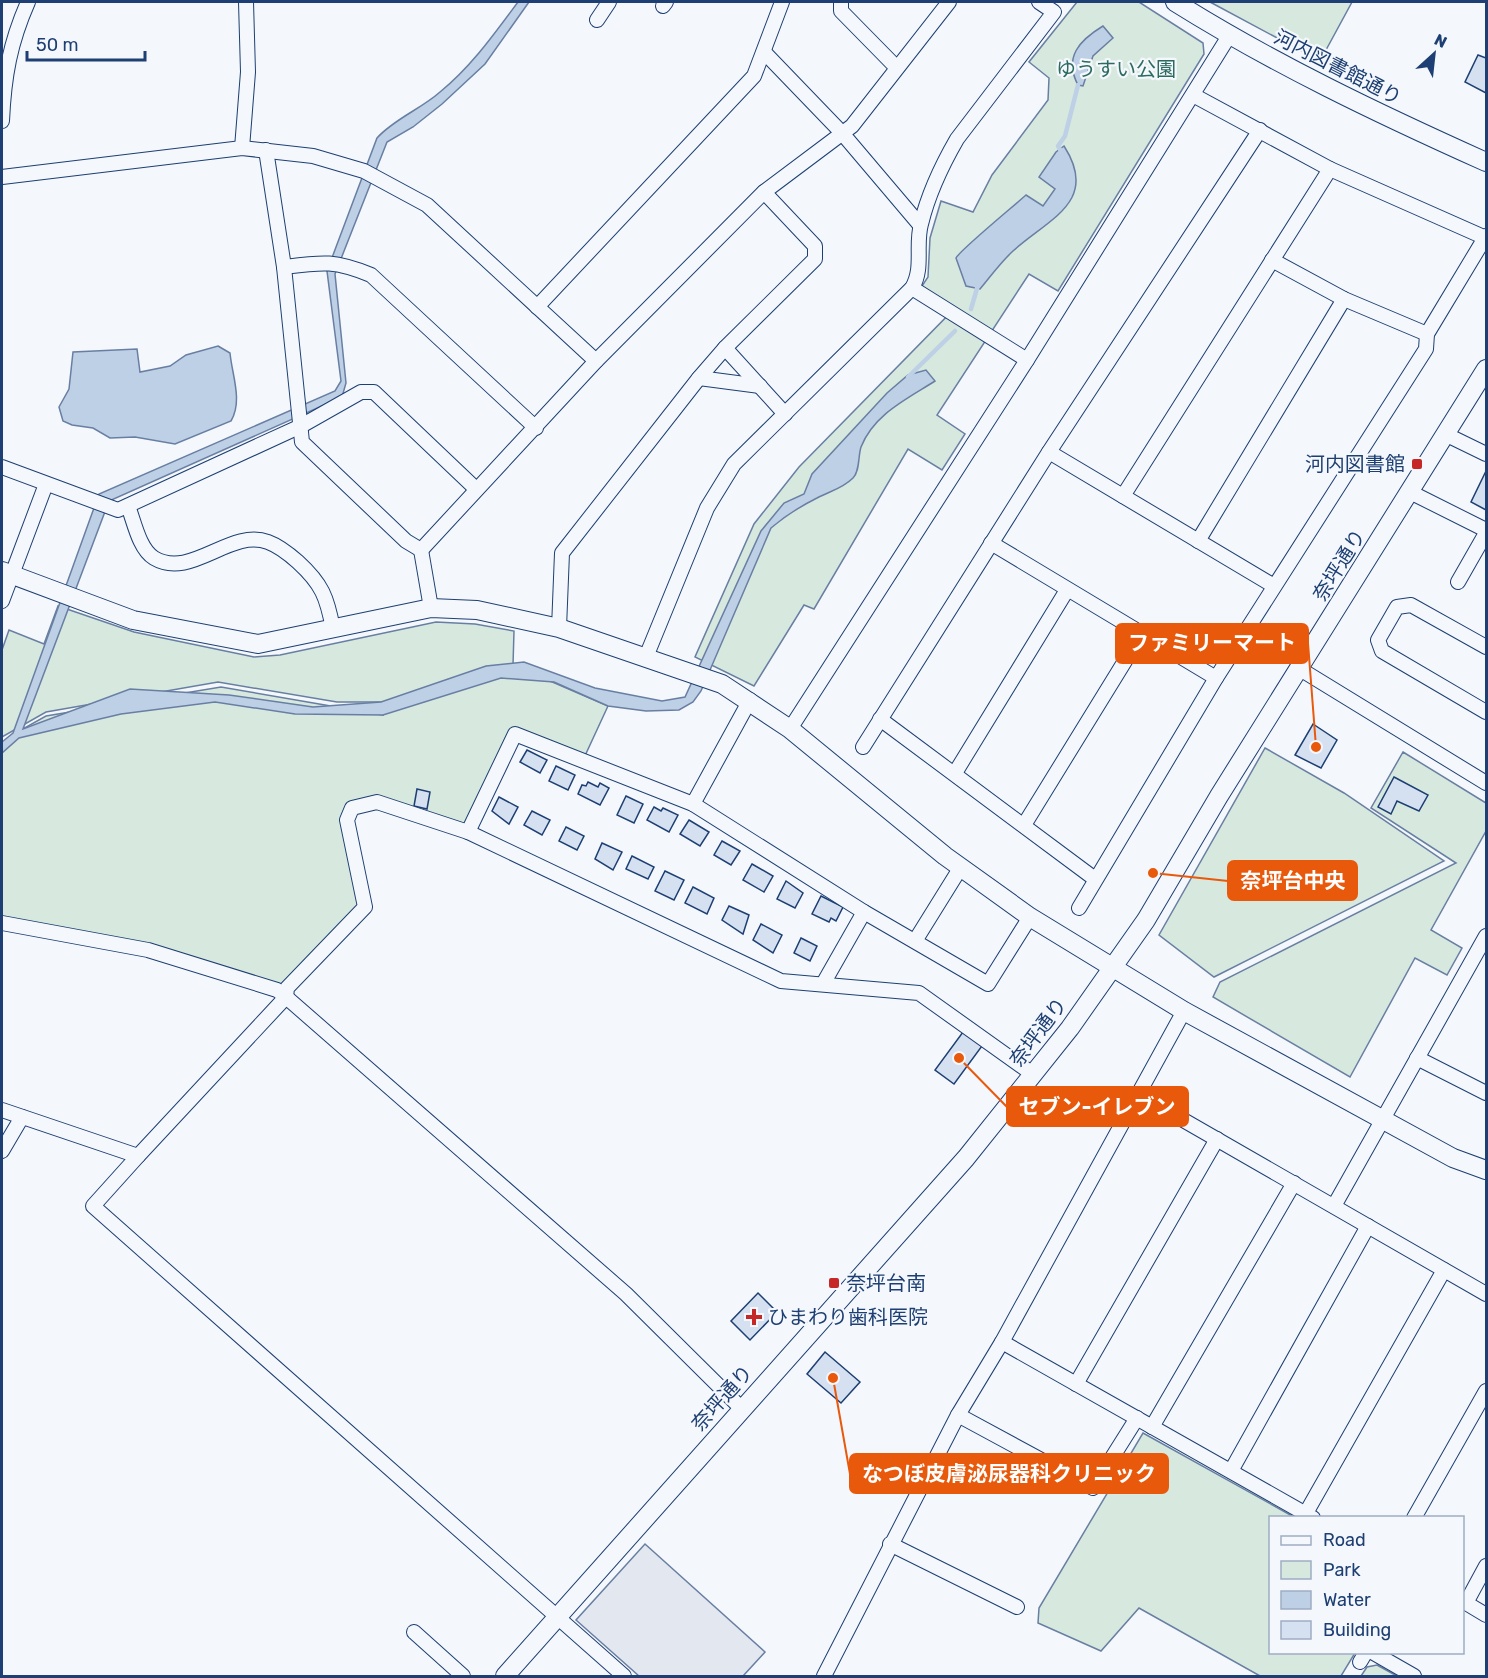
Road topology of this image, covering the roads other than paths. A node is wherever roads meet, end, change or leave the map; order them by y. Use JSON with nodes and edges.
{"nodes":[{"id":1,"x":28,"y":2,"type":"edge"},
{"id":2,"x":246,"y":2,"type":"edge"},
{"id":3,"x":609,"y":2,"type":"edge"},
{"id":4,"x":782,"y":2,"type":"edge"},
{"id":5,"x":841,"y":2,"type":"edge"},
{"id":6,"x":949,"y":2,"type":"edge"},
{"id":7,"x":1039,"y":2,"type":"edge"},
{"id":8,"x":1175,"y":2,"type":"edge"},
{"id":9,"x":597,"y":20,"type":"dead end"},
{"id":10,"x":1229,"y":36,"type":"junction"},
{"id":11,"x":765,"y":53,"type":"junction"},
{"id":12,"x":896,"y":68,"type":"junction"},
{"id":13,"x":1193,"y":95,"type":"junction"},
{"id":14,"x":2,"y":121,"type":"edge"},
{"id":15,"x":1260,"y":130,"type":"junction"},
{"id":16,"x":842,"y":133,"type":"junction"},
{"id":17,"x":242,"y":148,"type":"junction"},
{"id":18,"x":266,"y":150,"type":"junction"},
{"id":19,"x":1486,"y":162,"type":"edge"},
{"id":20,"x":1330,"y":169,"type":"junction"},
{"id":21,"x":2,"y":177,"type":"edge"},
{"id":22,"x":764,"y":192,"type":"junction"},
{"id":23,"x":920,"y":225,"type":"junction"},
{"id":24,"x":1486,"y":237,"type":"edge"},
{"id":25,"x":1272,"y":260,"type":"junction"},
{"id":26,"x":284,"y":267,"type":"junction"},
{"id":27,"x":912,"y":288,"type":"junction"},
{"id":28,"x":1344,"y":299,"type":"junction"},
{"id":29,"x":537,"y":308,"type":"junction"},
{"id":30,"x":1427,"y":334,"type":"junction"},
{"id":31,"x":725,"y":348,"type":"junction"},
{"id":32,"x":1027,"y":360,"type":"junction"},
{"id":33,"x":596,"y":361,"type":"junction"},
{"id":34,"x":1486,"y":369,"type":"edge"},
{"id":35,"x":699,"y":378,"type":"junction"},
{"id":36,"x":760,"y":386,"type":"junction"},
{"id":37,"x":785,"y":414,"type":"junction"},
{"id":38,"x":300,"y":416,"type":"junction"},
{"id":39,"x":536,"y":428,"type":"junction"},
{"id":40,"x":1447,"y":435,"type":"junction"},
{"id":41,"x":1049,"y":452,"type":"junction"},
{"id":42,"x":1486,"y":454,"type":"edge"},
{"id":43,"x":2,"y":467,"type":"edge"},
{"id":44,"x":46,"y":484,"type":"junction"},
{"id":45,"x":476,"y":489,"type":"junction"},
{"id":46,"x":1410,"y":492,"type":"junction"},
{"id":47,"x":1123,"y":496,"type":"junction"},
{"id":48,"x":128,"y":506,"type":"junction"},
{"id":49,"x":1486,"y":531,"type":"edge"},
{"id":50,"x":1198,"y":541,"type":"junction"},
{"id":51,"x":991,"y":543,"type":"junction"},
{"id":52,"x":421,"y":550,"type":"junction"},
{"id":53,"x":6,"y":573,"type":"edge"},
{"id":54,"x":1458,"y":582,"type":"dead end"},
{"id":55,"x":1274,"y":586,"type":"junction"},
{"id":56,"x":1067,"y":590,"type":"junction"},
{"id":57,"x":2,"y":601,"type":"edge"},
{"id":58,"x":431,"y":608,"type":"junction"},
{"id":59,"x":559,"y":628,"type":"junction"},
{"id":60,"x":333,"y":629,"type":"junction"},
{"id":61,"x":1141,"y":635,"type":"junction"},
{"id":62,"x":1486,"y":647,"type":"edge"},
{"id":63,"x":646,"y":657,"type":"junction"},
{"id":64,"x":1300,"y":669,"type":"junction"},
{"id":65,"x":1216,"y":678,"type":"junction"},
{"id":66,"x":750,"y":700,"type":"junction"},
{"id":67,"x":1486,"y":712,"type":"edge"},
{"id":68,"x":880,"y":719,"type":"junction"},
{"id":69,"x":790,"y":729,"type":"junction"},
{"id":70,"x":863,"y":747,"type":"dead end"},
{"id":71,"x":955,"y":773,"type":"junction"},
{"id":72,"x":1486,"y":783,"type":"edge"},
{"id":73,"x":693,"y":804,"type":"junction"},
{"id":74,"x":1024,"y":825,"type":"junction"},
{"id":75,"x":468,"y":832,"type":"junction"},
{"id":76,"x":961,"y":867,"type":"junction"},
{"id":77,"x":1095,"y":879,"type":"junction"},
{"id":78,"x":1079,"y":908,"type":"dead end"},
{"id":79,"x":864,"y":912,"type":"junction"},
{"id":80,"x":1030,"y":917,"type":"junction"},
{"id":81,"x":2,"y":923,"type":"edge"},
{"id":82,"x":1486,"y":936,"type":"edge"},
{"id":83,"x":915,"y":941,"type":"junction"},
{"id":84,"x":1113,"y":968,"type":"junction"},
{"id":85,"x":823,"y":984,"type":"junction"},
{"id":86,"x":285,"y":997,"type":"junction"},
{"id":87,"x":1184,"y":1011,"type":"junction"},
{"id":88,"x":1417,"y":1058,"type":"junction"},
{"id":89,"x":1034,"y":1075,"type":"junction"},
{"id":90,"x":1486,"y":1093,"type":"edge"},
{"id":91,"x":1138,"y":1094,"type":"junction"},
{"id":92,"x":2,"y":1110,"type":"edge"},
{"id":93,"x":22,"y":1117,"type":"junction"},
{"id":94,"x":1382,"y":1120,"type":"junction"},
{"id":95,"x":1216,"y":1139,"type":"junction"},
{"id":96,"x":2,"y":1151,"type":"edge"},
{"id":97,"x":138,"y":1156,"type":"junction"},
{"id":98,"x":1486,"y":1170,"type":"edge"},
{"id":99,"x":1294,"y":1183,"type":"junction"},
{"id":100,"x":1334,"y":1206,"type":"junction"},
{"id":101,"x":1368,"y":1226,"type":"junction"},
{"id":102,"x":1444,"y":1270,"type":"junction"},
{"id":103,"x":1486,"y":1294,"type":"edge"},
{"id":104,"x":1002,"y":1342,"type":"junction"},
{"id":105,"x":1076,"y":1384,"type":"junction"},
{"id":106,"x":1486,"y":1390,"type":"edge"},
{"id":107,"x":742,"y":1409,"type":"junction"},
{"id":108,"x":958,"y":1415,"type":"junction"},
{"id":109,"x":1137,"y":1418,"type":"junction"},
{"id":110,"x":1152,"y":1427,"type":"junction"},
{"id":111,"x":1231,"y":1471,"type":"junction"},
{"id":112,"x":1310,"y":1515,"type":"edge"},
{"id":113,"x":1415,"y":1516,"type":"edge"},
{"id":114,"x":890,"y":1544,"type":"junction"},
{"id":115,"x":1486,"y":1566,"type":"edge"},
{"id":116,"x":1464,"y":1602,"type":"edge"},
{"id":117,"x":1017,"y":1607,"type":"dead end"},
{"id":118,"x":1486,"y":1615,"type":"edge"},
{"id":119,"x":556,"y":1619,"type":"junction"},
{"id":120,"x":414,"y":1632,"type":"dead end"},
{"id":121,"x":1374,"y":1654,"type":"edge"},
{"id":122,"x":463,"y":1677,"type":"edge"},
{"id":123,"x":505,"y":1677,"type":"edge"},
{"id":124,"x":624,"y":1677,"type":"edge"},
{"id":125,"x":825,"y":1677,"type":"edge"},
{"id":126,"x":1414,"y":1677,"type":"edge"}],
"edges":[{"from":1,"to":14,"type":"street"},
{"from":2,"to":17,"type":"street"},
{"from":3,"to":9,"type":"street"},
{"from":4,"to":11,"type":"street"},
{"from":5,"to":12,"type":"street"},
{"from":6,"to":12,"type":"street"},
{"from":7,"to":23,"type":"street"},
{"from":8,"to":10,"type":"street","name":"河内図書館通り"},
{"from":10,"to":13,"type":"street"},
{"from":10,"to":19,"type":"street","name":"河内図書館通り"},
{"from":11,"to":16,"type":"street"},
{"from":11,"to":29,"type":"street"},
{"from":12,"to":16,"type":"street"},
{"from":13,"to":15,"type":"street"},
{"from":13,"to":32,"type":"street"},
{"from":15,"to":20,"type":"street"},
{"from":15,"to":41,"type":"street"},
{"from":16,"to":22,"type":"street"},
{"from":16,"to":23,"type":"street"},
{"from":17,"to":18,"type":"street"},
{"from":17,"to":21,"type":"street"},
{"from":18,"to":26,"type":"street"},
{"from":18,"to":29,"type":"street"},
{"from":20,"to":24,"type":"street"},
{"from":20,"to":25,"type":"street"},
{"from":22,"to":31,"type":"street"},
{"from":22,"to":33,"type":"street"},
{"from":23,"to":27,"type":"street"},
{"from":24,"to":30,"type":"street"},
{"from":25,"to":28,"type":"street"},
{"from":25,"to":47,"type":"street"},
{"from":26,"to":38,"type":"street"},
{"from":26,"to":39,"type":"street"},
{"from":27,"to":32,"type":"street"},
{"from":27,"to":37,"type":"street"},
{"from":28,"to":30,"type":"street"},
{"from":28,"to":50,"type":"street"},
{"from":29,"to":33,"type":"street"},
{"from":30,"to":55,"type":"street"},
{"from":31,"to":35,"type":"street"},
{"from":31,"to":36,"type":"street"},
{"from":32,"to":69,"type":"street"},
{"from":33,"to":39,"type":"street"},
{"from":34,"to":40,"type":"street","name":"奈坪通り"},
{"from":35,"to":36,"type":"street"},
{"from":35,"to":59,"type":"street"},
{"from":36,"to":37,"type":"street"},
{"from":37,"to":63,"type":"street"},
{"from":38,"to":45,"type":"street"},
{"from":38,"to":48,"type":"street"},
{"from":38,"to":52,"type":"street"},
{"from":39,"to":45,"type":"street"},
{"from":40,"to":42,"type":"street"},
{"from":40,"to":46,"type":"street","name":"奈坪通り"},
{"from":41,"to":47,"type":"street"},
{"from":41,"to":51,"type":"street"},
{"from":43,"to":44,"type":"street"},
{"from":44,"to":48,"type":"street"},
{"from":44,"to":53,"type":"street"},
{"from":45,"to":52,"type":"street"},
{"from":46,"to":49,"type":"street"},
{"from":46,"to":64,"type":"street","name":"奈坪通り"},
{"from":47,"to":50,"type":"street"},
{"from":48,"to":60,"type":"street"},
{"from":49,"to":54,"type":"street"},
{"from":50,"to":55,"type":"street"},
{"from":51,"to":56,"type":"street"},
{"from":51,"to":68,"type":"street"},
{"from":52,"to":58,"type":"street"},
{"from":53,"to":57,"type":"street"},
{"from":53,"to":60,"type":"street"},
{"from":55,"to":65,"type":"street"},
{"from":56,"to":61,"type":"street"},
{"from":56,"to":71,"type":"street"},
{"from":58,"to":59,"type":"street"},
{"from":58,"to":60,"type":"street"},
{"from":59,"to":63,"type":"street"},
{"from":61,"to":65,"type":"street"},
{"from":61,"to":74,"type":"street"},
{"from":62,"to":67,"type":"street"},
{"from":63,"to":66,"type":"street"},
{"from":64,"to":72,"type":"street"},
{"from":64,"to":84,"type":"street","name":"奈坪通り"},
{"from":65,"to":77,"type":"street"},
{"from":66,"to":69,"type":"street"},
{"from":66,"to":73,"type":"street"},
{"from":68,"to":70,"type":"street"},
{"from":68,"to":71,"type":"street"},
{"from":69,"to":76,"type":"street"},
{"from":71,"to":74,"type":"street"},
{"from":73,"to":75,"type":"street"},
{"from":73,"to":79,"type":"street"},
{"from":74,"to":77,"type":"street"},
{"from":75,"to":85,"type":"street"},
{"from":75,"to":86,"type":"street"},
{"from":76,"to":80,"type":"street"},
{"from":76,"to":83,"type":"street"},
{"from":77,"to":78,"type":"street"},
{"from":79,"to":83,"type":"street"},
{"from":79,"to":85,"type":"street"},
{"from":80,"to":83,"type":"street"},
{"from":80,"to":84,"type":"street"},
{"from":81,"to":86,"type":"street"},
{"from":82,"to":88,"type":"street"},
{"from":84,"to":87,"type":"street"},
{"from":84,"to":89,"type":"street","name":"奈坪通り"},
{"from":85,"to":89,"type":"street"},
{"from":86,"to":97,"type":"street"},
{"from":86,"to":107,"type":"street"},
{"from":87,"to":91,"type":"street"},
{"from":87,"to":94,"type":"street"},
{"from":88,"to":90,"type":"street"},
{"from":88,"to":94,"type":"street"},
{"from":89,"to":107,"type":"street","name":"奈坪通り"},
{"from":91,"to":95,"type":"street"},
{"from":91,"to":104,"type":"street"},
{"from":92,"to":93,"type":"street"},
{"from":93,"to":96,"type":"street"},
{"from":93,"to":97,"type":"street"},
{"from":94,"to":98,"type":"street"},
{"from":94,"to":100,"type":"street"},
{"from":95,"to":99,"type":"street"},
{"from":95,"to":105,"type":"street"},
{"from":97,"to":119,"type":"street"},
{"from":99,"to":100,"type":"street"},
{"from":99,"to":110,"type":"street"},
{"from":100,"to":101,"type":"street"},
{"from":101,"to":102,"type":"street"},
{"from":101,"to":111,"type":"street"},
{"from":102,"to":103,"type":"street"},
{"from":102,"to":112,"type":"street"},
{"from":104,"to":105,"type":"street"},
{"from":104,"to":108,"type":"street"},
{"from":105,"to":109,"type":"street"},
{"from":106,"to":113,"type":"street"},
{"from":107,"to":119,"type":"street","name":"奈坪通り"},
{"from":108,"to":109,"type":"street"},
{"from":108,"to":114,"type":"street"},
{"from":109,"to":110,"type":"street"},
{"from":110,"to":111,"type":"street"},
{"from":111,"to":112,"type":"street"},
{"from":114,"to":117,"type":"street"},
{"from":114,"to":125,"type":"street"},
{"from":115,"to":116,"type":"street"},
{"from":116,"to":118,"type":"street"},
{"from":119,"to":123,"type":"street","name":"奈坪通り"},
{"from":119,"to":124,"type":"street"},
{"from":120,"to":122,"type":"street"},
{"from":121,"to":126,"type":"street"}]}
